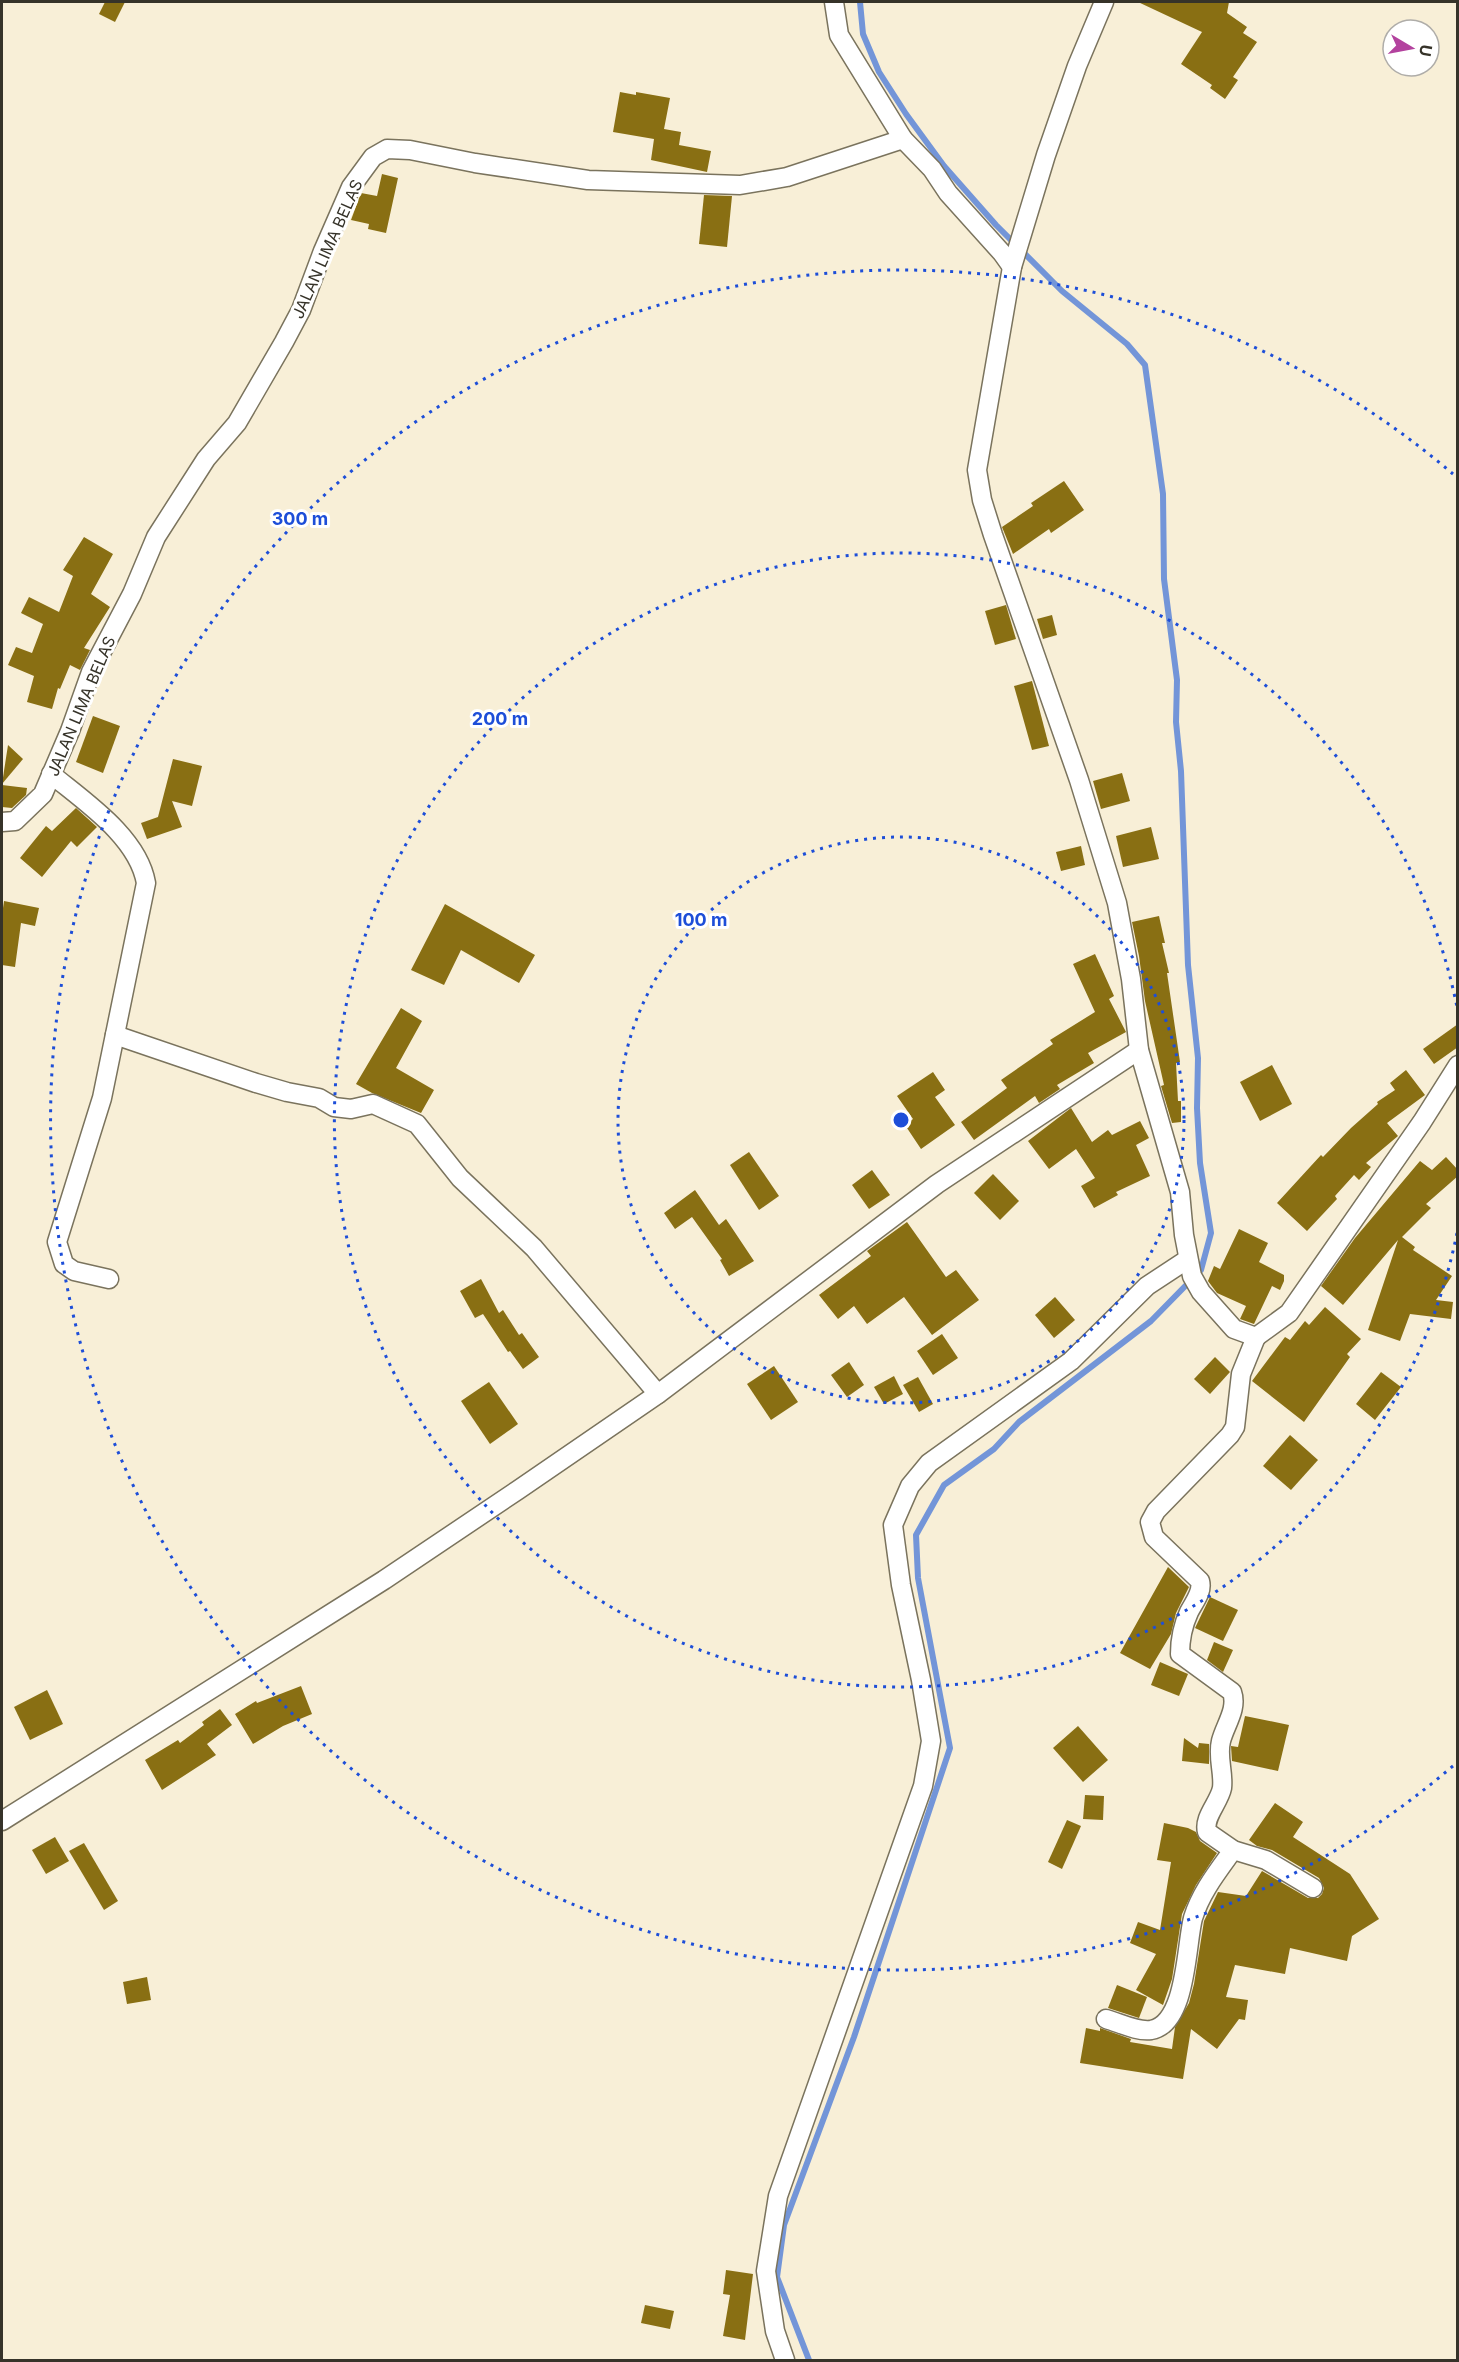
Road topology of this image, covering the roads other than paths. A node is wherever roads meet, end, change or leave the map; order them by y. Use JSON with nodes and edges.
{"nodes":[{"id":1,"x":834,"y":2,"type":"edge"},
{"id":2,"x":1104,"y":2,"type":"edge"},
{"id":3,"x":903,"y":139,"type":"junction"},
{"id":4,"x":1014,"y":261,"type":"junction"},
{"id":5,"x":51,"y":774,"type":"junction"},
{"id":6,"x":2,"y":822,"type":"edge"},
{"id":7,"x":115,"y":1035,"type":"junction"},
{"id":8,"x":1139,"y":1050,"type":"junction"},
{"id":9,"x":1458,"y":1065,"type":"edge"},
{"id":10,"x":1190,"y":1267,"type":"junction"},
{"id":11,"x":110,"y":1279,"type":"dead end"},
{"id":12,"x":1256,"y":1337,"type":"junction"},
{"id":13,"x":658,"y":1394,"type":"junction"},
{"id":14,"x":2,"y":1821,"type":"edge"},
{"id":15,"x":1233,"y":1850,"type":"junction"},
{"id":16,"x":1313,"y":1888,"type":"dead end"},
{"id":17,"x":1106,"y":2019,"type":"dead end"},
{"id":18,"x":785,"y":2361,"type":"edge"}],
"edges":[{"from":1,"to":3,"type":"street"},
{"from":2,"to":4,"type":"street"},
{"from":3,"to":4,"type":"street"},
{"from":3,"to":5,"type":"street","name":"JALAN LIMA BELAS"},
{"from":4,"to":8,"type":"street"},
{"from":5,"to":6,"type":"street","name":"JALAN LIMA BELAS"},
{"from":5,"to":7,"type":"street"},
{"from":7,"to":11,"type":"street"},
{"from":7,"to":13,"type":"street"},
{"from":8,"to":10,"type":"street"},
{"from":8,"to":13,"type":"street"},
{"from":9,"to":12,"type":"street"},
{"from":10,"to":12,"type":"street"},
{"from":10,"to":18,"type":"street"},
{"from":12,"to":15,"type":"street"},
{"from":13,"to":14,"type":"street"},
{"from":15,"to":16,"type":"street"},
{"from":15,"to":17,"type":"street"}]}
